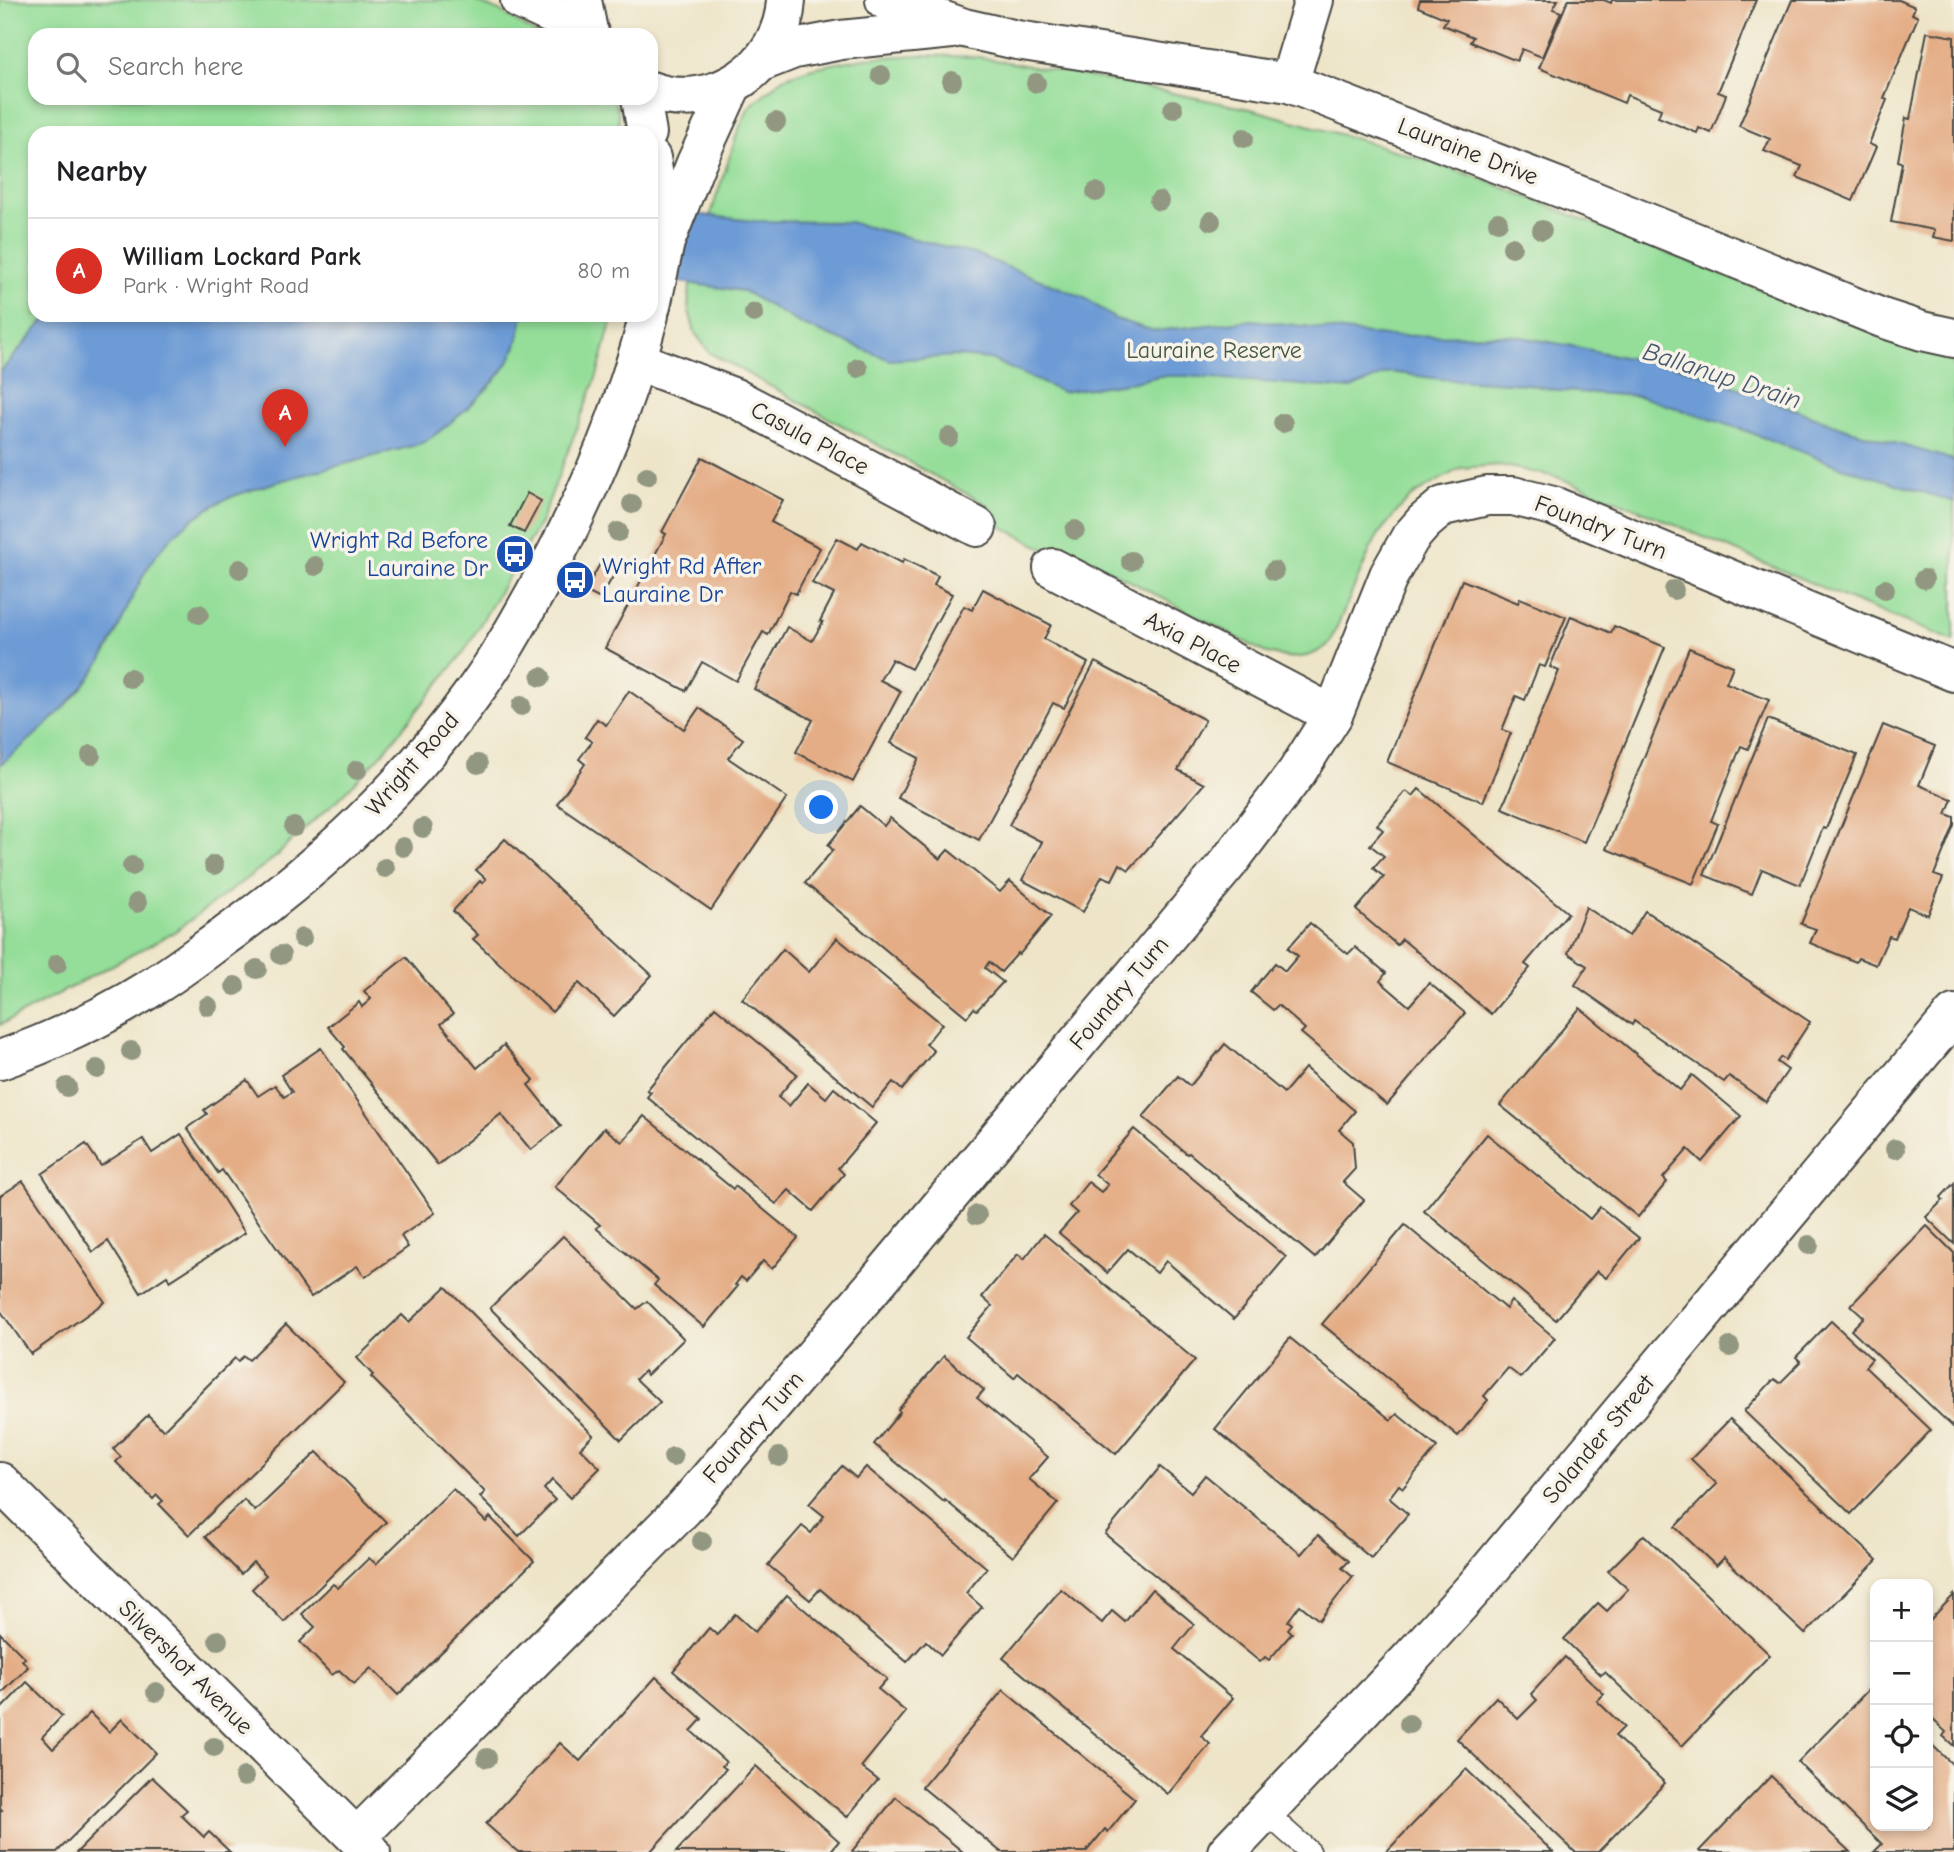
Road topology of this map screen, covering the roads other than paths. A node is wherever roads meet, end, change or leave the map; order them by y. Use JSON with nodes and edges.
{"nodes":[{"id":1,"x":520,"y":0,"type":"edge"},
{"id":2,"x":786,"y":0,"type":"edge"},
{"id":3,"x":885,"y":0,"type":"edge"},
{"id":4,"x":1314,"y":0,"type":"edge"},
{"id":5,"x":587,"y":22,"type":"edge"},
{"id":6,"x":964,"y":28,"type":"junction"},
{"id":7,"x":747,"y":74,"type":"junction"},
{"id":8,"x":1289,"y":83,"type":"junction"},
{"id":9,"x":658,"y":93,"type":"edge"},
{"id":10,"x":642,"y":105,"type":"edge"},
{"id":11,"x":646,"y":126,"type":"edge"},
{"id":12,"x":658,"y":176,"type":"edge"},
{"id":13,"x":669,"y":203,"type":"junction"},
{"id":14,"x":658,"y":274,"type":"edge"},
{"id":15,"x":647,"y":322,"type":"edge"},
{"id":16,"x":1954,"y":338,"type":"edge"},
{"id":17,"x":637,"y":361,"type":"junction"},
{"id":18,"x":977,"y":527,"type":"dead end"},
{"id":19,"x":1053,"y":568,"type":"dead end"},
{"id":20,"x":1954,"y":672,"type":"edge"},
{"id":21,"x":1334,"y":715,"type":"junction"},
{"id":22,"x":1954,"y":1014,"type":"edge"},
{"id":23,"x":0,"y":1060,"type":"edge"},
{"id":24,"x":0,"y":1482,"type":"edge"},
{"id":25,"x":1266,"y":1813,"type":"junction"},
{"id":26,"x":364,"y":1844,"type":"edge"},
{"id":27,"x":1227,"y":1852,"type":"edge"},
{"id":28,"x":1310,"y":1852,"type":"edge"}],
"edges":[{"from":1,"to":5,"type":"street"},
{"from":2,"to":7,"type":"street"},
{"from":3,"to":6,"type":"street","name":"Lauraine Drive"},
{"from":4,"to":8,"type":"street"},
{"from":6,"to":7,"type":"street","name":"Lauraine Drive"},
{"from":6,"to":8,"type":"street","name":"Lauraine Drive"},
{"from":7,"to":9,"type":"street","name":"Lauraine Drive"},
{"from":7,"to":13,"type":"street"},
{"from":8,"to":16,"type":"street","name":"Lauraine Drive"},
{"from":10,"to":11,"type":"street"},
{"from":12,"to":13,"type":"street"},
{"from":13,"to":14,"type":"street"},
{"from":15,"to":17,"type":"street","name":"Wright Road"},
{"from":17,"to":18,"type":"street","name":"Casula Place"},
{"from":17,"to":23,"type":"street","name":"Wright Road"},
{"from":19,"to":21,"type":"street","name":"Axia Place"},
{"from":20,"to":21,"type":"street","name":"Foundry Turn"},
{"from":21,"to":26,"type":"street","name":"Foundry Turn"},
{"from":22,"to":25,"type":"street","name":"Solander Street"},
{"from":24,"to":26,"type":"street","name":"Silvershot Avenue"},
{"from":25,"to":27,"type":"street","name":"Solander Street"},
{"from":25,"to":28,"type":"lane"}]}
